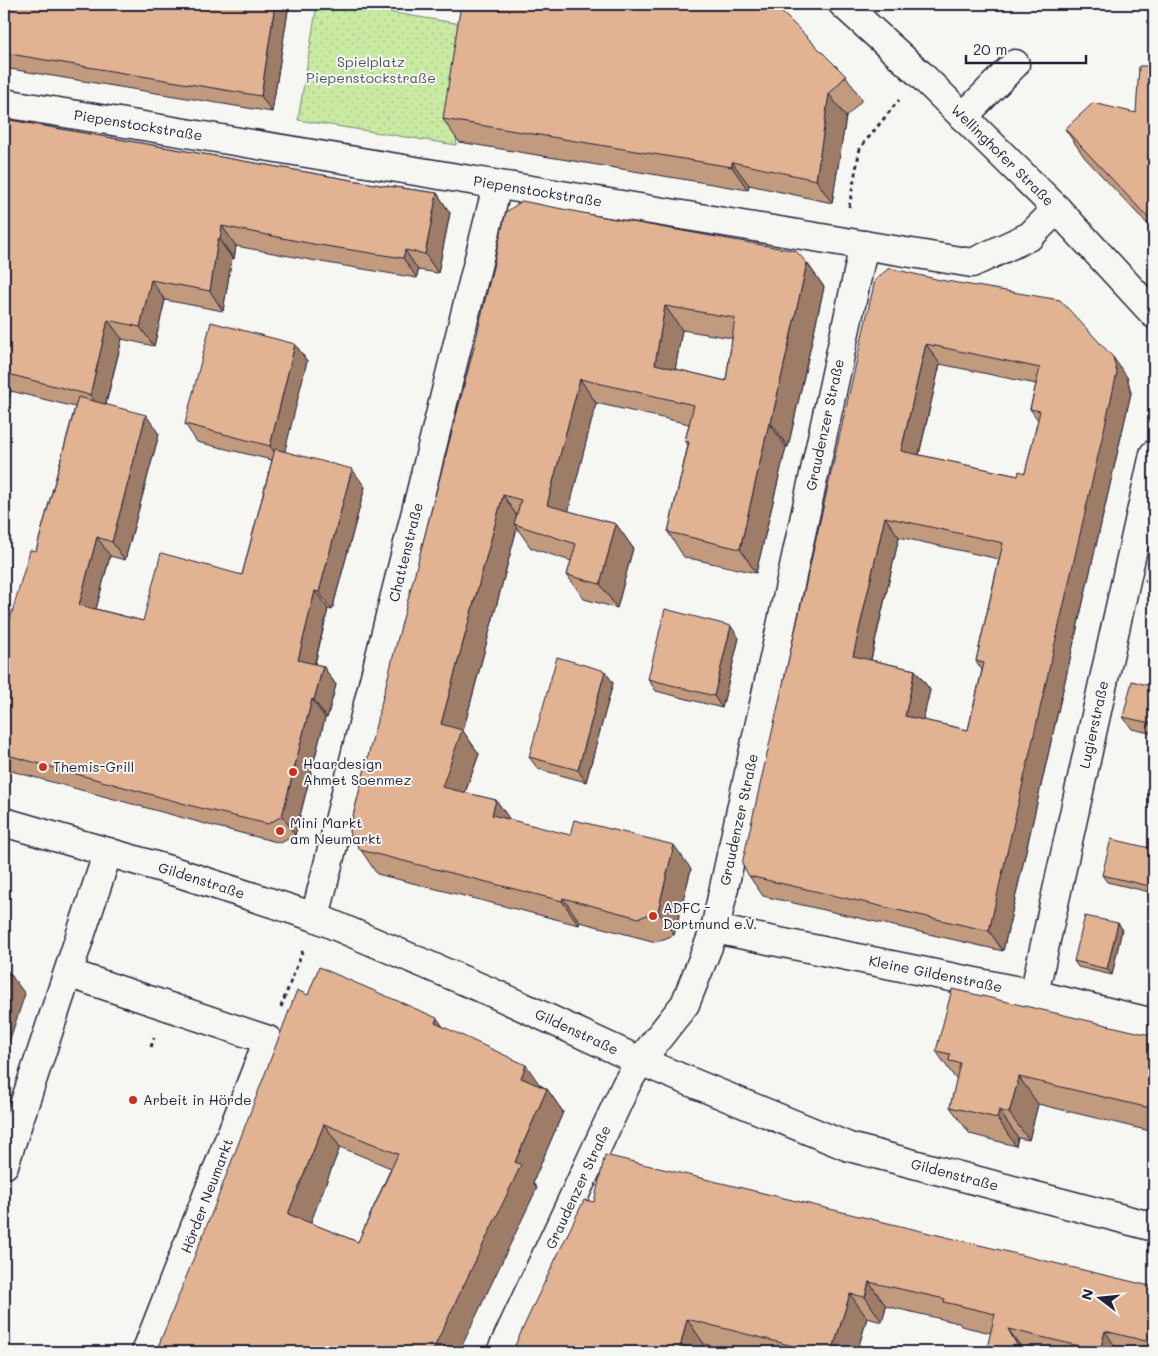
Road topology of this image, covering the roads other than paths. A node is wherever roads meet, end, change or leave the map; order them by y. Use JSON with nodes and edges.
{"nodes":[{"id":1,"x":843,"y":4,"type":"edge"},
{"id":2,"x":1015,"y":64,"type":"dead end"},
{"id":3,"x":4,"y":103,"type":"edge"},
{"id":4,"x":963,"y":117,"type":"junction"},
{"id":5,"x":497,"y":186,"type":"junction"},
{"id":6,"x":1057,"y":209,"type":"junction"},
{"id":7,"x":853,"y":244,"type":"junction"},
{"id":8,"x":1154,"y":314,"type":"edge"},
{"id":9,"x":1154,"y":454,"type":"edge"},
{"id":10,"x":4,"y":822,"type":"edge"},
{"id":11,"x":108,"y":852,"type":"junction"},
{"id":12,"x":314,"y":917,"type":"junction"},
{"id":13,"x":715,"y":929,"type":"junction"},
{"id":14,"x":68,"y":973,"type":"junction"},
{"id":15,"x":1034,"y":994,"type":"junction"},
{"id":16,"x":1154,"y":1023,"type":"edge"},
{"id":17,"x":640,"y":1061,"type":"junction"},
{"id":18,"x":4,"y":1165,"type":"edge"},
{"id":19,"x":1154,"y":1227,"type":"edge"},
{"id":20,"x":146,"y":1352,"type":"edge"},
{"id":21,"x":501,"y":1352,"type":"edge"}],
"edges":[{"from":1,"to":4,"type":"street","name":"Wellinghofer Straße"},
{"from":2,"to":4,"type":"street"},
{"from":3,"to":5,"type":"street","name":"Piepenstockstraße"},
{"from":4,"to":6,"type":"street","name":"Wellinghofer Straße"},
{"from":5,"to":7,"type":"street","name":"Piepenstockstraße"},
{"from":5,"to":12,"type":"street","name":"Chattenstraße"},
{"from":6,"to":7,"type":"street","name":"Piepenstockstraße"},
{"from":6,"to":8,"type":"street","name":"Wellinghofer Straße"},
{"from":7,"to":13,"type":"street","name":"Graudenzer Straße"},
{"from":9,"to":15,"type":"street","name":"Lugierstraße"},
{"from":10,"to":11,"type":"street","name":"Gildenstraße"},
{"from":11,"to":12,"type":"street","name":"Gildenstraße"},
{"from":11,"to":14,"type":"street"},
{"from":12,"to":17,"type":"street","name":"Gildenstraße"},
{"from":13,"to":15,"type":"street","name":"Kleine Gildenstraße"},
{"from":13,"to":17,"type":"street","name":"Graudenzer Straße"},
{"from":14,"to":18,"type":"street"},
{"from":14,"to":20,"type":"street","name":"Hörder Neumarkt"},
{"from":15,"to":16,"type":"street","name":"Kleine Gildenstraße"},
{"from":17,"to":19,"type":"street","name":"Gildenstraße"},
{"from":17,"to":21,"type":"street","name":"Graudenzer Straße"}]}
